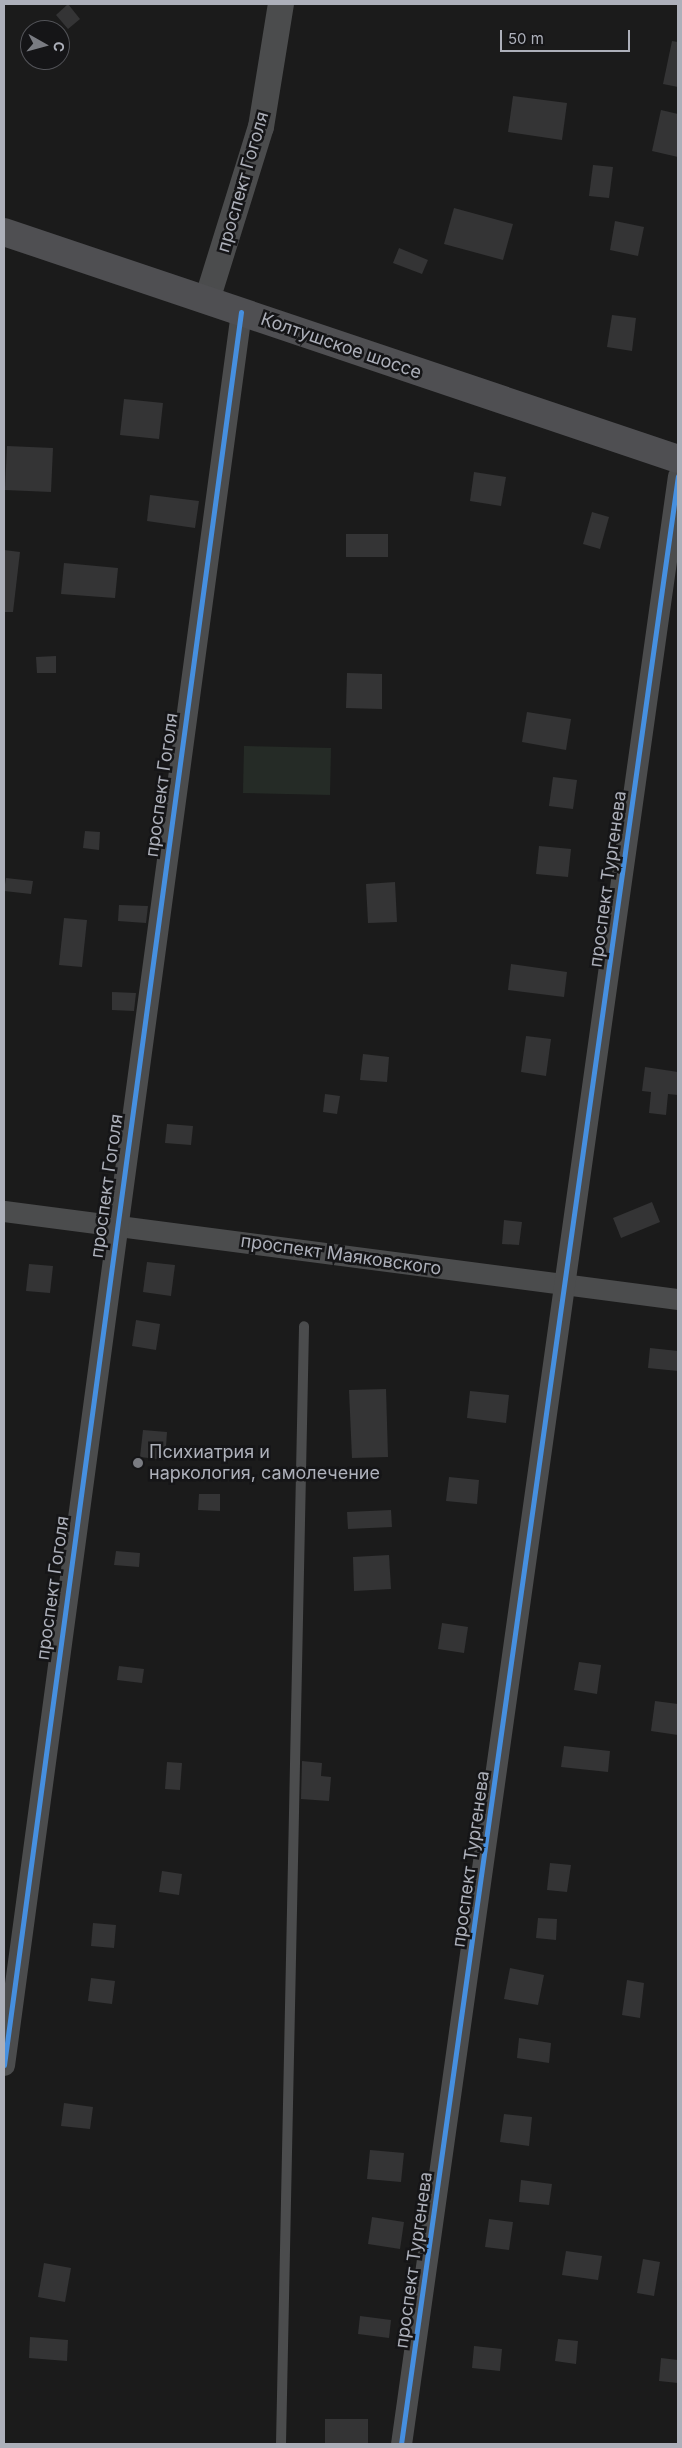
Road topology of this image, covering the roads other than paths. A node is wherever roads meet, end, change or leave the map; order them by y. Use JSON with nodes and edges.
{"nodes":[{"id":1,"x":281,"y":4,"type":"edge"},
{"id":2,"x":4,"y":232,"type":"edge"},
{"id":3,"x":207,"y":300,"type":"junction"},
{"id":4,"x":241,"y":312,"type":"junction"},
{"id":5,"x":678,"y":459,"type":"edge"},
{"id":6,"x":678,"y":476,"type":"edge"},
{"id":7,"x":4,"y":1211,"type":"edge"},
{"id":8,"x":115,"y":1225,"type":"junction"},
{"id":9,"x":566,"y":1285,"type":"junction"},
{"id":10,"x":678,"y":1300,"type":"edge"},
{"id":11,"x":304,"y":1326,"type":"dead end"},
{"id":12,"x":4,"y":2065,"type":"edge"},
{"id":13,"x":281,"y":2444,"type":"edge"},
{"id":14,"x":401,"y":2444,"type":"edge"}],
"edges":[{"from":1,"to":3,"type":"street","name":"проспект Гоголя"},
{"from":2,"to":3,"type":"main road","name":"Колтушское шоссе"},
{"from":3,"to":4,"type":"main road","name":"Колтушское шоссе"},
{"from":4,"to":5,"type":"main road","name":"Колтушское шоссе"},
{"from":4,"to":8,"type":"street","name":"проспект Гоголя"},
{"from":6,"to":9,"type":"street","name":"проспект Тургенева"},
{"from":7,"to":8,"type":"street","name":"проспект Маяковского"},
{"from":8,"to":9,"type":"street","name":"проспект Маяковского"},
{"from":8,"to":12,"type":"street","name":"проспект Гоголя"},
{"from":9,"to":10,"type":"street","name":"проспект Маяковского"},
{"from":9,"to":14,"type":"street","name":"проспект Тургенева"},
{"from":11,"to":13,"type":"lane"}]}
